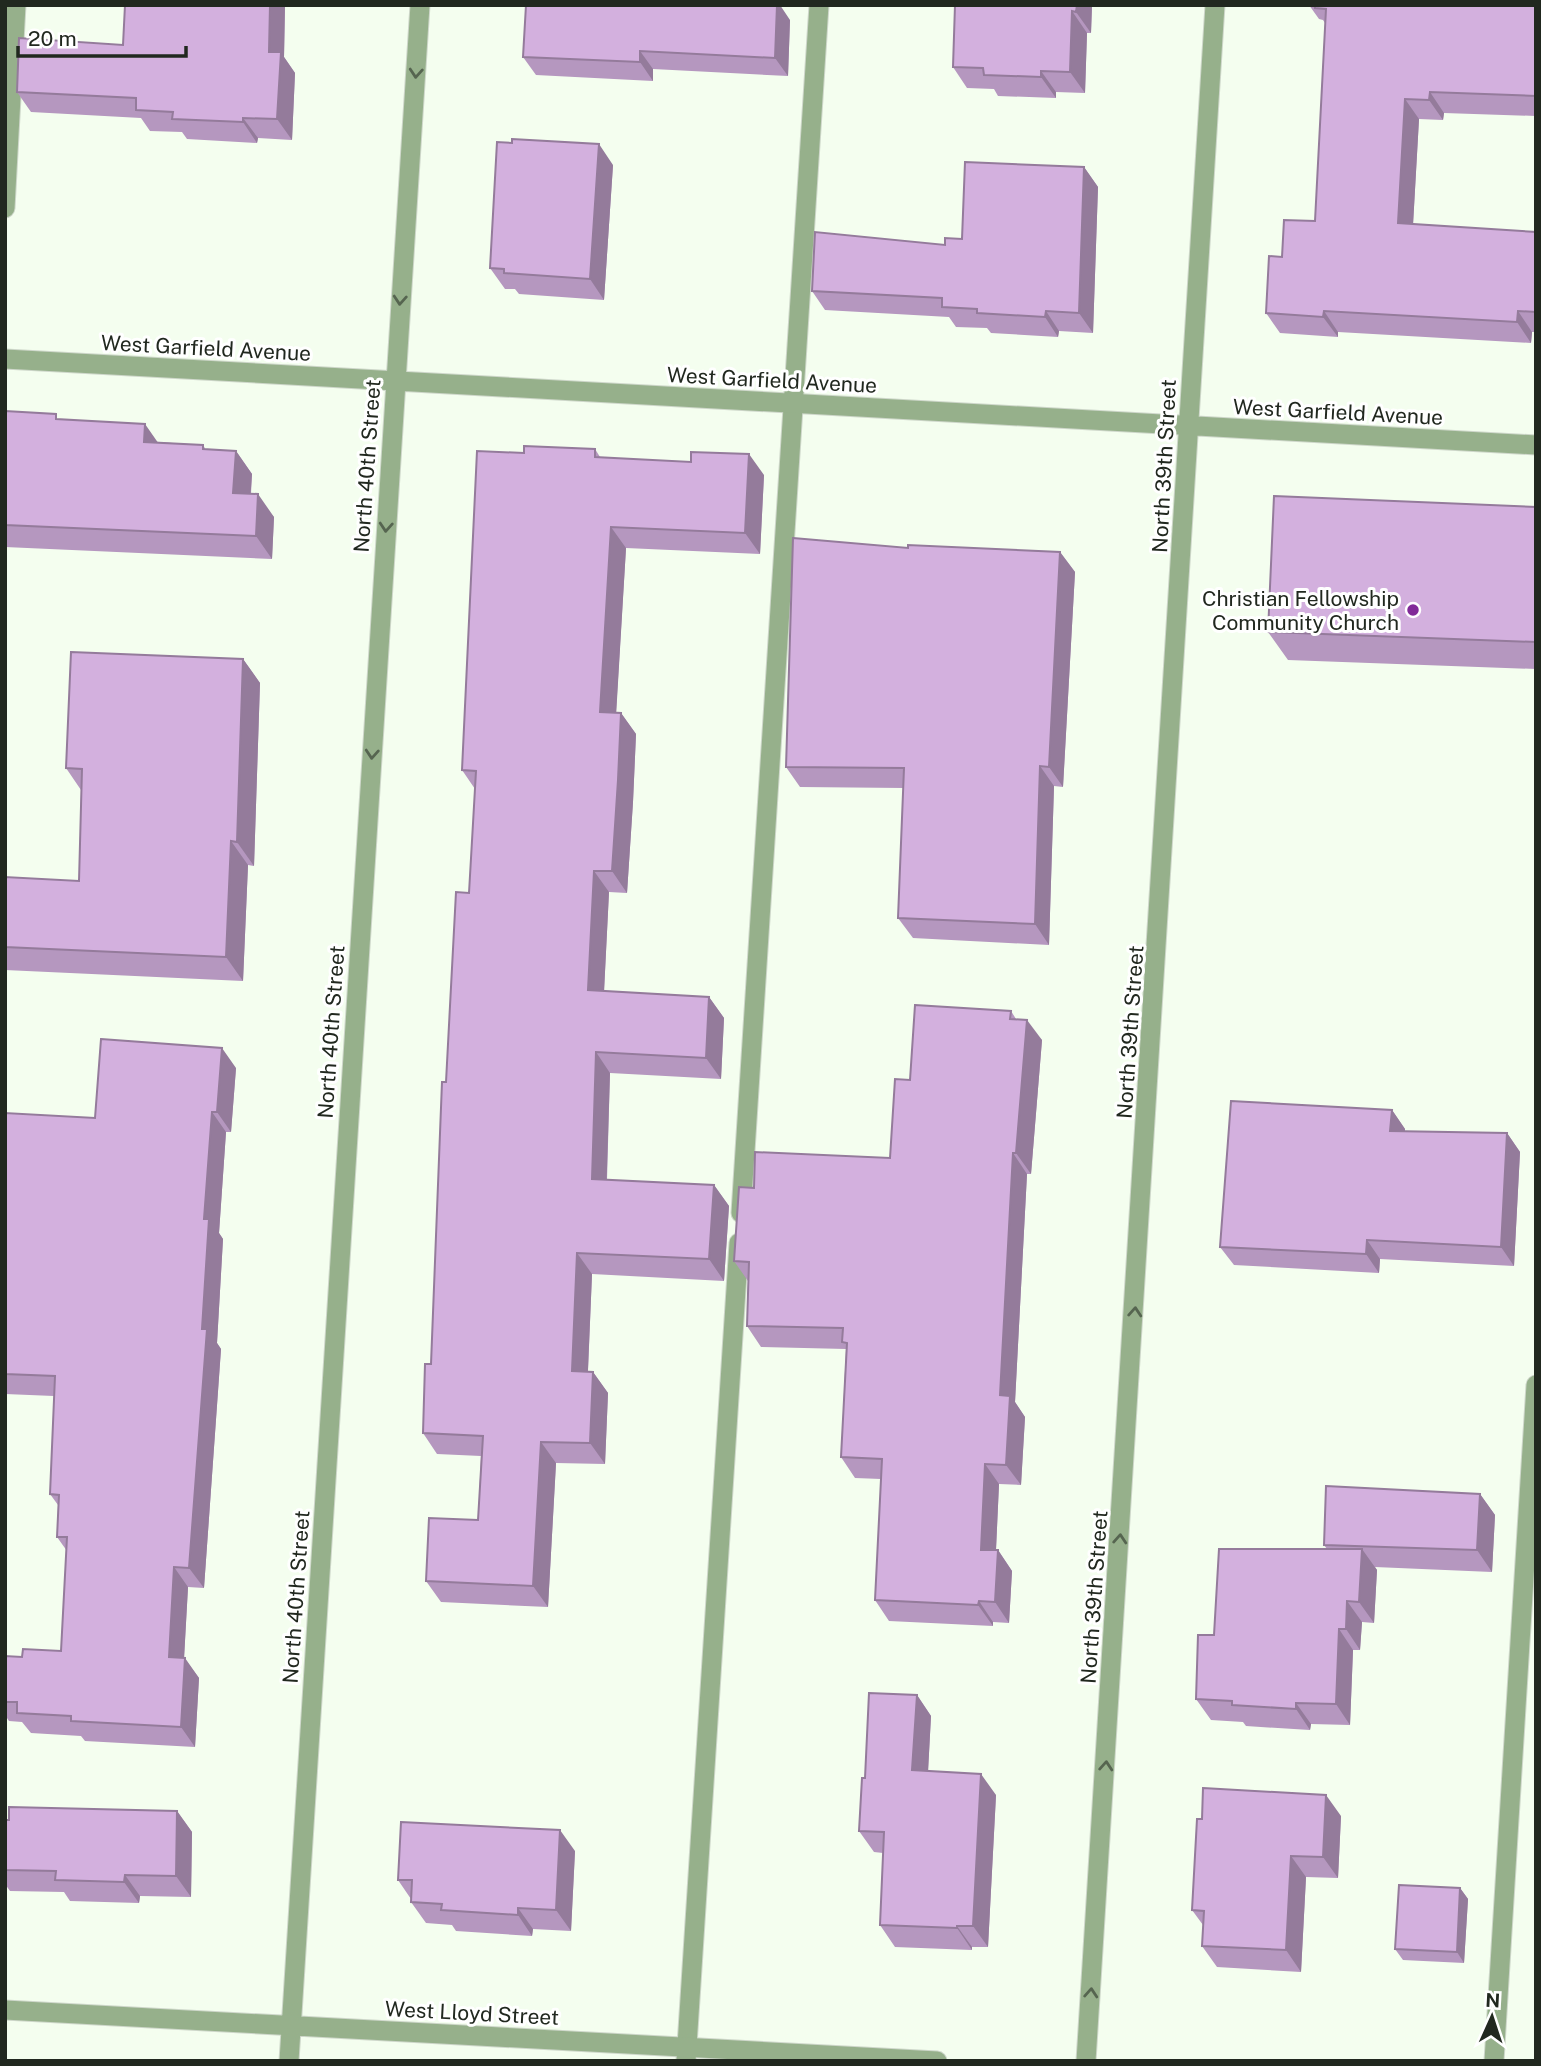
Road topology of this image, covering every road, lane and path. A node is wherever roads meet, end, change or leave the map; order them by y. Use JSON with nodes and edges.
{"nodes":[{"id":1,"x":16,"y":5,"type":"edge"},
{"id":2,"x":420,"y":5,"type":"edge"},
{"id":3,"x":819,"y":5,"type":"edge"},
{"id":4,"x":1215,"y":5,"type":"edge"},
{"id":5,"x":5,"y":208,"type":"edge"},
{"id":6,"x":5,"y":359,"type":"edge"},
{"id":7,"x":395,"y":381,"type":"junction"},
{"id":8,"x":794,"y":404,"type":"junction"},
{"id":9,"x":1189,"y":426,"type":"junction"},
{"id":10,"x":1536,"y":445,"type":"edge"},
{"id":11,"x":1536,"y":1385,"type":"edge"},
{"id":12,"x":5,"y":2010,"type":"edge"},
{"id":13,"x":291,"y":2026,"type":"junction"},
{"id":14,"x":687,"y":2055,"type":"edge"},
{"id":15,"x":289,"y":2061,"type":"edge"},
{"id":16,"x":937,"y":2061,"type":"edge"},
{"id":17,"x":1086,"y":2061,"type":"edge"},
{"id":18,"x":1494,"y":2061,"type":"edge"}],
"edges":[{"from":1,"to":5,"type":"street"},
{"from":2,"to":7,"type":"street","name":"North 40th Street","one_way":true},
{"from":3,"to":8,"type":"street"},
{"from":4,"to":9,"type":"street","name":"North 39th Street"},
{"from":6,"to":7,"type":"street","name":"West Garfield Avenue"},
{"from":7,"to":8,"type":"street","name":"West Garfield Avenue"},
{"from":7,"to":13,"type":"street","name":"North 40th Street","one_way":true},
{"from":8,"to":9,"type":"street","name":"West Garfield Avenue"},
{"from":8,"to":14,"type":"street"},
{"from":9,"to":10,"type":"street","name":"West Garfield Avenue"},
{"from":17,"to":9,"type":"street","name":"North 39th Street","one_way":true},
{"from":11,"to":18,"type":"street"},
{"from":12,"to":13,"type":"street","name":"West Lloyd Street"},
{"from":13,"to":14,"type":"street","name":"West Lloyd Street"},
{"from":13,"to":15,"type":"street","name":"North 40th Street"},
{"from":14,"to":16,"type":"street","name":"West Lloyd Street"}]}
